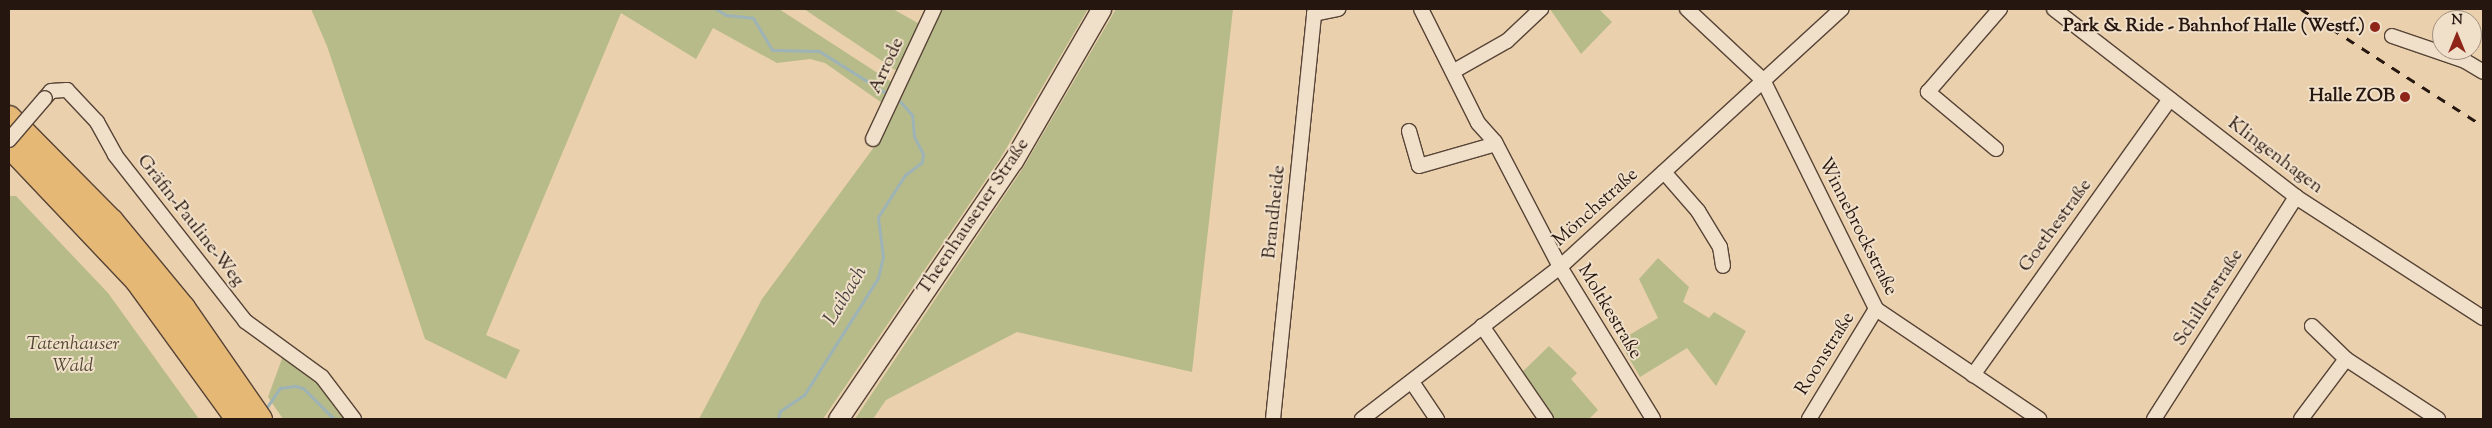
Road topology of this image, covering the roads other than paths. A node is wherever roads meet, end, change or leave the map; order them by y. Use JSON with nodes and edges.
{"nodes":[{"id":1,"x":934,"y":9,"type":"edge"},
{"id":2,"x":1101,"y":9,"type":"edge"},
{"id":3,"x":1338,"y":9,"type":"edge"},
{"id":4,"x":1421,"y":9,"type":"edge"},
{"id":5,"x":1541,"y":9,"type":"edge"},
{"id":6,"x":1687,"y":9,"type":"edge"},
{"id":7,"x":1842,"y":9,"type":"edge"},
{"id":8,"x":2000,"y":9,"type":"edge"},
{"id":9,"x":2054,"y":9,"type":"edge"},
{"id":10,"x":1315,"y":11,"type":"edge"},
{"id":11,"x":2392,"y":36,"type":"dead end"},
{"id":12,"x":1454,"y":71,"type":"junction"},
{"id":13,"x":2483,"y":72,"type":"edge"},
{"id":14,"x":1763,"y":80,"type":"junction"},
{"id":15,"x":2170,"y":99,"type":"junction"},
{"id":16,"x":9,"y":118,"type":"edge"},
{"id":17,"x":1409,"y":131,"type":"dead end"},
{"id":18,"x":873,"y":139,"type":"dead end"},
{"id":19,"x":9,"y":140,"type":"edge"},
{"id":20,"x":1496,"y":144,"type":"junction"},
{"id":21,"x":9,"y":145,"type":"edge"},
{"id":22,"x":1996,"y":148,"type":"dead end"},
{"id":23,"x":1664,"y":172,"type":"junction"},
{"id":24,"x":2296,"y":197,"type":"junction"},
{"id":25,"x":1723,"y":266,"type":"dead end"},
{"id":26,"x":1560,"y":267,"type":"junction"},
{"id":27,"x":1876,"y":309,"type":"junction"},
{"id":28,"x":2483,"y":318,"type":"edge"},
{"id":29,"x":1482,"y":326,"type":"junction"},
{"id":30,"x":2312,"y":326,"type":"dead end"},
{"id":31,"x":2346,"y":359,"type":"junction"},
{"id":32,"x":1973,"y":375,"type":"junction"},
{"id":33,"x":1412,"y":382,"type":"junction"},
{"id":34,"x":250,"y":415,"type":"edge"},
{"id":35,"x":354,"y":419,"type":"edge"},
{"id":36,"x":838,"y":419,"type":"edge"},
{"id":37,"x":1273,"y":419,"type":"edge"},
{"id":38,"x":1362,"y":419,"type":"edge"},
{"id":39,"x":1437,"y":419,"type":"edge"},
{"id":40,"x":1546,"y":419,"type":"edge"},
{"id":41,"x":1653,"y":419,"type":"edge"},
{"id":42,"x":1809,"y":419,"type":"edge"},
{"id":43,"x":2039,"y":419,"type":"edge"},
{"id":44,"x":2154,"y":419,"type":"edge"},
{"id":45,"x":2302,"y":419,"type":"edge"},
{"id":46,"x":2438,"y":419,"type":"edge"}],
"edges":[{"from":1,"to":18,"type":"street","name":"Arrode"},
{"from":2,"to":36,"type":"main road","name":"Theenhausener Straße"},
{"from":3,"to":10,"type":"street"},
{"from":4,"to":12,"type":"street","name":"Moltkestraße"},
{"from":5,"to":12,"type":"street"},
{"from":6,"to":14,"type":"street","name":"Winnebrockstraße"},
{"from":7,"to":14,"type":"street","name":"Mönchstraße"},
{"from":8,"to":22,"type":"street"},
{"from":9,"to":15,"type":"street","name":"Klingenhagen"},
{"from":10,"to":37,"type":"street","name":"Brandheide"},
{"from":11,"to":13,"type":"street"},
{"from":12,"to":20,"type":"street","name":"Moltkestraße"},
{"from":14,"to":23,"type":"street","name":"Mönchstraße"},
{"from":14,"to":27,"type":"street","name":"Winnebrockstraße"},
{"from":15,"to":24,"type":"street","name":"Klingenhagen"},
{"from":15,"to":32,"type":"street","name":"Goethestraße"},
{"from":16,"to":34,"type":"highway"},
{"from":17,"to":20,"type":"street"},
{"from":19,"to":35,"type":"street","name":"Gräfin-Pauline-Weg","bridge":true},
{"from":20,"to":26,"type":"street","name":"Moltkestraße"},
{"from":21,"to":34,"type":"highway"},
{"from":23,"to":25,"type":"street"},
{"from":23,"to":26,"type":"street","name":"Mönchstraße"},
{"from":24,"to":28,"type":"street","name":"Klingenhagen"},
{"from":24,"to":44,"type":"street","name":"Schillerstraße"},
{"from":26,"to":29,"type":"street","name":"Mönchstraße"},
{"from":26,"to":41,"type":"street","name":"Moltkestraße"},
{"from":27,"to":32,"type":"street","name":"Winnebrockstraße"},
{"from":27,"to":42,"type":"street","name":"Roonstraße"},
{"from":29,"to":33,"type":"street","name":"Mönchstraße"},
{"from":29,"to":40,"type":"street"},
{"from":30,"to":31,"type":"street"},
{"from":31,"to":45,"type":"street"},
{"from":31,"to":46,"type":"street"},
{"from":32,"to":43,"type":"street","name":"Winnebrockstraße"},
{"from":33,"to":38,"type":"street","name":"Mönchstraße"},
{"from":33,"to":39,"type":"street"}]}
